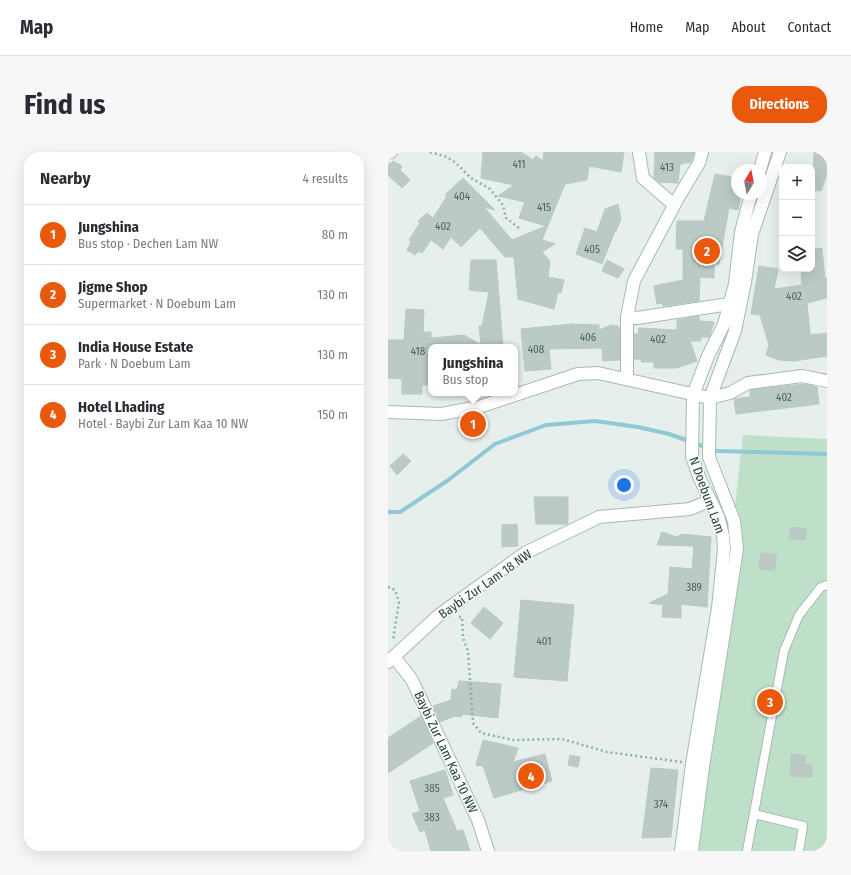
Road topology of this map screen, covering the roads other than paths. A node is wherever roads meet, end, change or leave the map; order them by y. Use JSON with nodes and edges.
{"nodes":[{"id":1,"x":391,"y":152,"type":"edge"},
{"id":2,"x":639,"y":152,"type":"edge"},
{"id":3,"x":702,"y":152,"type":"edge"},
{"id":4,"x":765,"y":152,"type":"edge"},
{"id":5,"x":780,"y":152,"type":"edge"},
{"id":6,"x":388,"y":153,"type":"edge"},
{"id":7,"x":762,"y":164,"type":"edge"},
{"id":8,"x":749,"y":200,"type":"edge"},
{"id":9,"x":674,"y":205,"type":"junction"},
{"id":10,"x":729,"y":304,"type":"junction"},
{"id":11,"x":627,"y":317,"type":"junction"},
{"id":12,"x":627,"y":379,"type":"junction"},
{"id":13,"x":827,"y":381,"type":"edge"},
{"id":14,"x":518,"y":394,"type":"edge"},
{"id":15,"x":693,"y":395,"type":"junction"},
{"id":16,"x":512,"y":396,"type":"edge"},
{"id":17,"x":710,"y":398,"type":"junction"},
{"id":18,"x":388,"y":412,"type":"edge"},
{"id":19,"x":709,"y":501,"type":"junction"},
{"id":20,"x":827,"y":585,"type":"edge"},
{"id":21,"x":391,"y":660,"type":"edge"},
{"id":22,"x":754,"y":814,"type":"junction"},
{"id":23,"x":488,"y":851,"type":"edge"},
{"id":24,"x":681,"y":851,"type":"edge"},
{"id":25,"x":692,"y":851,"type":"edge"},
{"id":26,"x":747,"y":851,"type":"edge"},
{"id":27,"x":799,"y":851,"type":"edge"}],
"edges":[{"from":1,"to":6,"type":"street"},
{"from":2,"to":9,"type":"street"},
{"from":3,"to":9,"type":"street"},
{"from":4,"to":7,"type":"street"},
{"from":5,"to":17,"type":"street"},
{"from":8,"to":10,"type":"street","name":"N Doebum Lam"},
{"from":9,"to":11,"type":"street"},
{"from":10,"to":11,"type":"street"},
{"from":10,"to":15,"type":"street","name":"N Doebum Lam"},
{"from":11,"to":12,"type":"street"},
{"from":12,"to":14,"type":"street"},
{"from":12,"to":15,"type":"street"},
{"from":13,"to":17,"type":"street"},
{"from":15,"to":17,"type":"street"},
{"from":15,"to":19,"type":"street","name":"N Doebum Lam"},
{"from":16,"to":18,"type":"street"},
{"from":17,"to":25,"type":"street"},
{"from":19,"to":21,"type":"street","name":"Baybi Zur Lam 18 NW"},
{"from":19,"to":24,"type":"street","name":"N Doebum Lam"},
{"from":20,"to":22,"type":"lane"},
{"from":21,"to":23,"type":"street","name":"Baybi Zur Lam Kaa 10 NW"},
{"from":22,"to":26,"type":"lane"},
{"from":22,"to":27,"type":"lane"}]}
